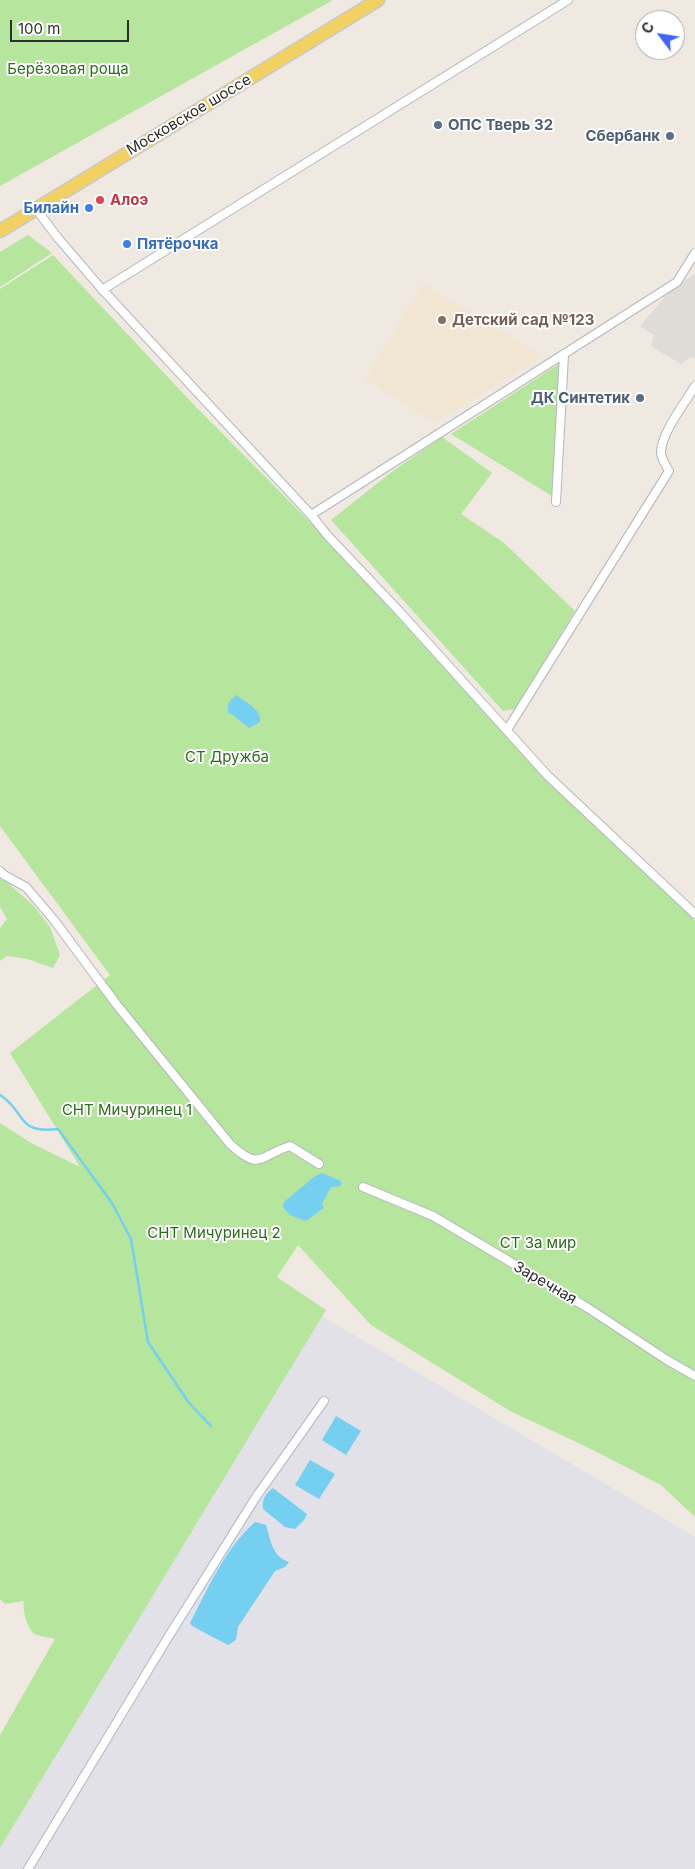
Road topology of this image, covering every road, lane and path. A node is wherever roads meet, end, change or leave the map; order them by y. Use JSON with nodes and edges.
{"nodes":[{"id":1,"x":378,"y":0,"type":"edge"},
{"id":2,"x":568,"y":0,"type":"edge"},
{"id":3,"x":36,"y":209,"type":"junction"},
{"id":4,"x":0,"y":231,"type":"edge"},
{"id":5,"x":695,"y":252,"type":"edge"},
{"id":6,"x":102,"y":290,"type":"junction"},
{"id":7,"x":564,"y":355,"type":"junction"},
{"id":8,"x":695,"y":386,"type":"edge"},
{"id":9,"x":556,"y":502,"type":"dead end"},
{"id":10,"x":311,"y":515,"type":"junction"},
{"id":11,"x":507,"y":730,"type":"junction"},
{"id":12,"x":0,"y":871,"type":"edge"},
{"id":13,"x":695,"y":914,"type":"edge"},
{"id":14,"x":319,"y":1164,"type":"dead end"},
{"id":15,"x":362,"y":1187,"type":"dead end"},
{"id":16,"x":695,"y":1376,"type":"edge"},
{"id":17,"x":324,"y":1401,"type":"dead end"},
{"id":18,"x":28,"y":1869,"type":"edge"}],
"edges":[{"from":1,"to":3,"type":"main road","name":"Московское шоссе"},
{"from":2,"to":6,"type":"street"},
{"from":3,"to":4,"type":"main road","name":"Московское шоссе"},
{"from":3,"to":6,"type":"street"},
{"from":5,"to":7,"type":"street"},
{"from":6,"to":10,"type":"street"},
{"from":7,"to":9,"type":"street"},
{"from":7,"to":10,"type":"street"},
{"from":8,"to":11,"type":"street"},
{"from":10,"to":11,"type":"street"},
{"from":11,"to":13,"type":"street"},
{"from":12,"to":14,"type":"street"},
{"from":15,"to":16,"type":"street","name":"Заречная"},
{"from":17,"to":18,"type":"street"}]}
